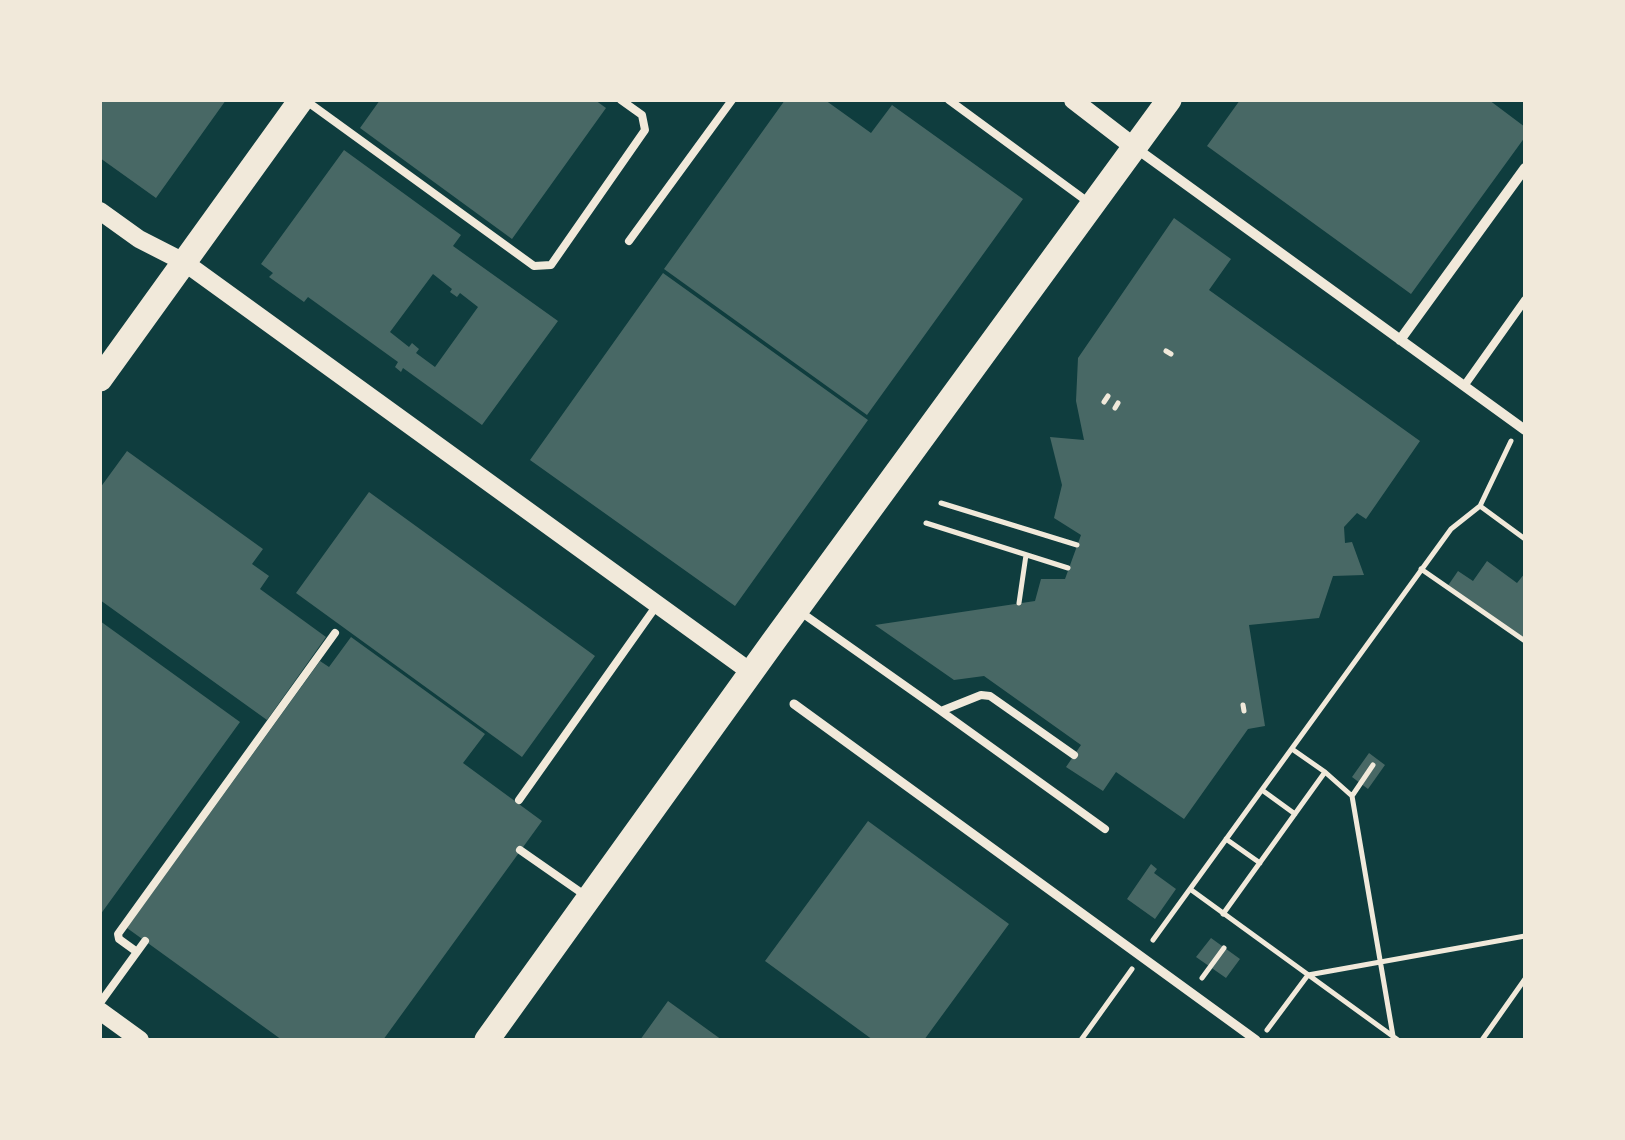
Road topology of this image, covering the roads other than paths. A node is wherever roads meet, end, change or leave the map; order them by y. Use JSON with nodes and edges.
{"nodes":[{"id":1,"x":303,"y":100,"type":"edge"},
{"id":2,"x":621,"y":100,"type":"edge"},
{"id":3,"x":732,"y":100,"type":"edge"},
{"id":4,"x":949,"y":100,"type":"edge"},
{"id":5,"x":1073,"y":100,"type":"edge"},
{"id":6,"x":1168,"y":100,"type":"edge"},
{"id":7,"x":1134,"y":147,"type":"junction"},
{"id":8,"x":1525,"y":168,"type":"edge"},
{"id":9,"x":1092,"y":204,"type":"junction"},
{"id":10,"x":100,"y":211,"type":"edge"},
{"id":11,"x":629,"y":241,"type":"dead end"},
{"id":12,"x":184,"y":262,"type":"junction"},
{"id":13,"x":1525,"y":300,"type":"edge"},
{"id":14,"x":1400,"y":340,"type":"junction"},
{"id":15,"x":100,"y":378,"type":"edge"},
{"id":16,"x":1464,"y":386,"type":"junction"},
{"id":17,"x":1521,"y":429,"type":"edge"},
{"id":18,"x":657,"y":605,"type":"junction"},
{"id":19,"x":798,"y":610,"type":"junction"},
{"id":20,"x":335,"y":633,"type":"dead end"},
{"id":21,"x":752,"y":674,"type":"junction"},
{"id":22,"x":794,"y":704,"type":"dead end"},
{"id":23,"x":941,"y":711,"type":"junction"},
{"id":24,"x":1074,"y":755,"type":"dead end"},
{"id":25,"x":519,"y":800,"type":"dead end"},
{"id":26,"x":1106,"y":829,"type":"dead end"},
{"id":27,"x":520,"y":850,"type":"dead end"},
{"id":28,"x":589,"y":898,"type":"junction"},
{"id":29,"x":146,"y":941,"type":"dead end"},
{"id":30,"x":137,"y":952,"type":"junction"},
{"id":31,"x":100,"y":1003,"type":"edge"},
{"id":32,"x":100,"y":1011,"type":"edge"},
{"id":33,"x":140,"y":1040,"type":"edge"},
{"id":34,"x":487,"y":1040,"type":"edge"},
{"id":35,"x":1258,"y":1040,"type":"edge"}],
"edges":[{"from":1,"to":2,"type":"lane"},
{"from":1,"to":12,"type":"main road"},
{"from":3,"to":11,"type":"lane"},
{"from":4,"to":9,"type":"lane"},
{"from":5,"to":7,"type":"street"},
{"from":6,"to":7,"type":"main road"},
{"from":7,"to":9,"type":"main road"},
{"from":7,"to":14,"type":"street"},
{"from":8,"to":14,"type":"street"},
{"from":9,"to":19,"type":"main road"},
{"from":10,"to":12,"type":"street"},
{"from":12,"to":15,"type":"main road"},
{"from":12,"to":18,"type":"street"},
{"from":13,"to":16,"type":"lane"},
{"from":14,"to":16,"type":"street"},
{"from":16,"to":17,"type":"street"},
{"from":18,"to":21,"type":"street"},
{"from":18,"to":25,"type":"lane"},
{"from":19,"to":21,"type":"main road"},
{"from":19,"to":23,"type":"lane"},
{"from":20,"to":30,"type":"lane"},
{"from":21,"to":28,"type":"main road"},
{"from":22,"to":35,"type":"street"},
{"from":23,"to":24,"type":"lane"},
{"from":23,"to":26,"type":"lane"},
{"from":27,"to":28,"type":"lane"},
{"from":28,"to":34,"type":"main road"},
{"from":29,"to":30,"type":"lane"},
{"from":30,"to":31,"type":"lane"},
{"from":32,"to":33,"type":"street"}]}
